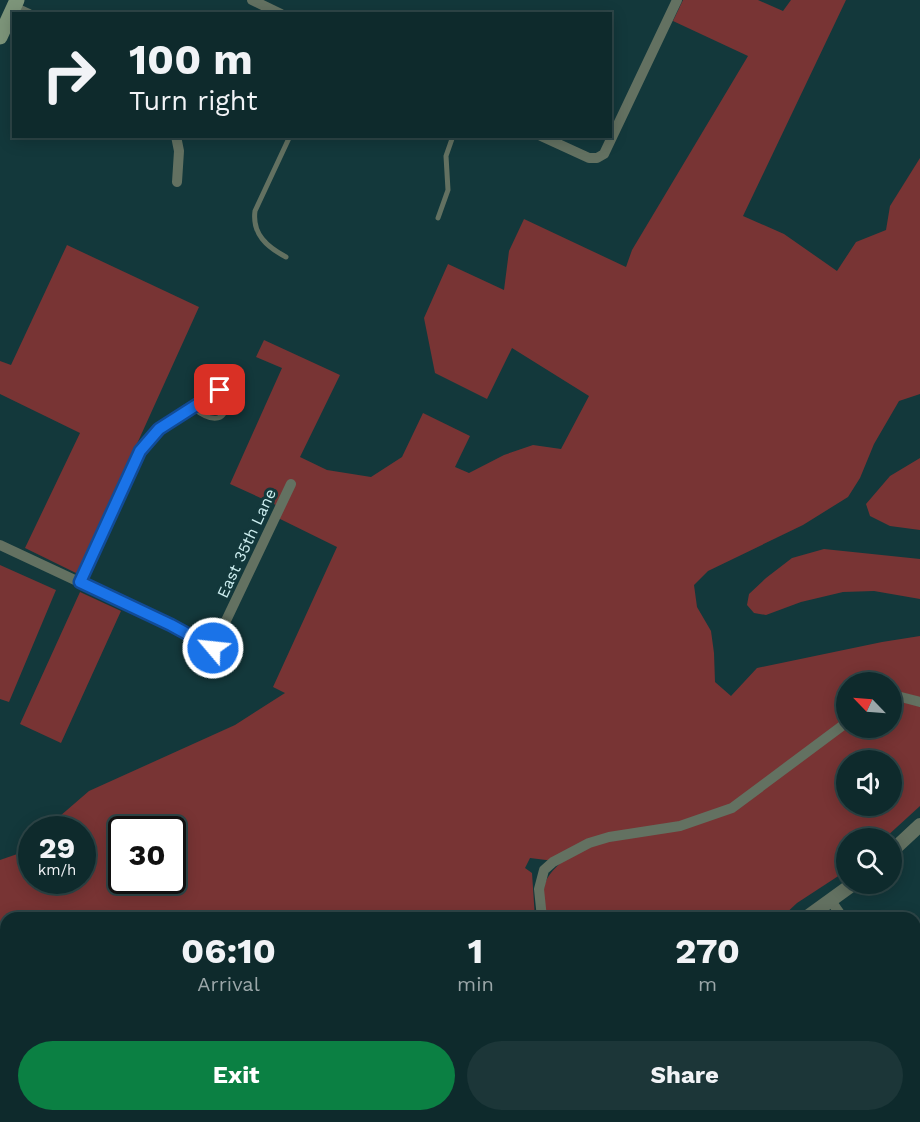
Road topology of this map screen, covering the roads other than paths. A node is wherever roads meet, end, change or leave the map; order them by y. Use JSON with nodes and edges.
{"nodes":[{"id":1,"x":252,"y":0,"type":"edge"},
{"id":2,"x":677,"y":0,"type":"edge"},
{"id":3,"x":16,"y":3,"type":"edge"},
{"id":4,"x":277,"y":12,"type":"edge"},
{"id":5,"x":0,"y":37,"type":"edge"},
{"id":6,"x":176,"y":138,"type":"edge"},
{"id":7,"x":289,"y":138,"type":"edge"},
{"id":8,"x":452,"y":138,"type":"edge"},
{"id":9,"x":545,"y":138,"type":"edge"},
{"id":10,"x":177,"y":182,"type":"dead end"},
{"id":11,"x":438,"y":218,"type":"dead end"},
{"id":12,"x":286,"y":257,"type":"dead end"},
{"id":13,"x":193,"y":408,"type":"junction"},
{"id":14,"x":291,"y":484,"type":"dead end"},
{"id":15,"x":0,"y":545,"type":"edge"},
{"id":16,"x":80,"y":582,"type":"junction"},
{"id":17,"x":902,"y":699,"type":"edge"},
{"id":18,"x":920,"y":702,"type":"edge"},
{"id":19,"x":836,"y":730,"type":"edge"},
{"id":20,"x":920,"y":825,"type":"edge"},
{"id":21,"x":902,"y":842,"type":"edge"},
{"id":22,"x":840,"y":894,"type":"edge"},
{"id":23,"x":831,"y":901,"type":"junction"},
{"id":24,"x":541,"y":912,"type":"edge"},
{"id":25,"x":815,"y":912,"type":"edge"},
{"id":26,"x":839,"y":912,"type":"edge"}],
"edges":[{"from":1,"to":4,"type":"street"},
{"from":2,"to":9,"type":"street"},
{"from":3,"to":5,"type":"main road"},
{"from":6,"to":10,"type":"street"},
{"from":7,"to":12,"type":"lane"},
{"from":8,"to":11,"type":"lane"},
{"from":13,"to":13,"type":"lane"},
{"from":13,"to":16,"type":"lane"},
{"from":14,"to":16,"type":"street","name":"East 35th Lane"},
{"from":15,"to":16,"type":"street"},
{"from":17,"to":18,"type":"street"},
{"from":19,"to":24,"type":"street"},
{"from":20,"to":21,"type":"street"},
{"from":22,"to":23,"type":"street"},
{"from":23,"to":25,"type":"street"},
{"from":23,"to":26,"type":"street"}]}
